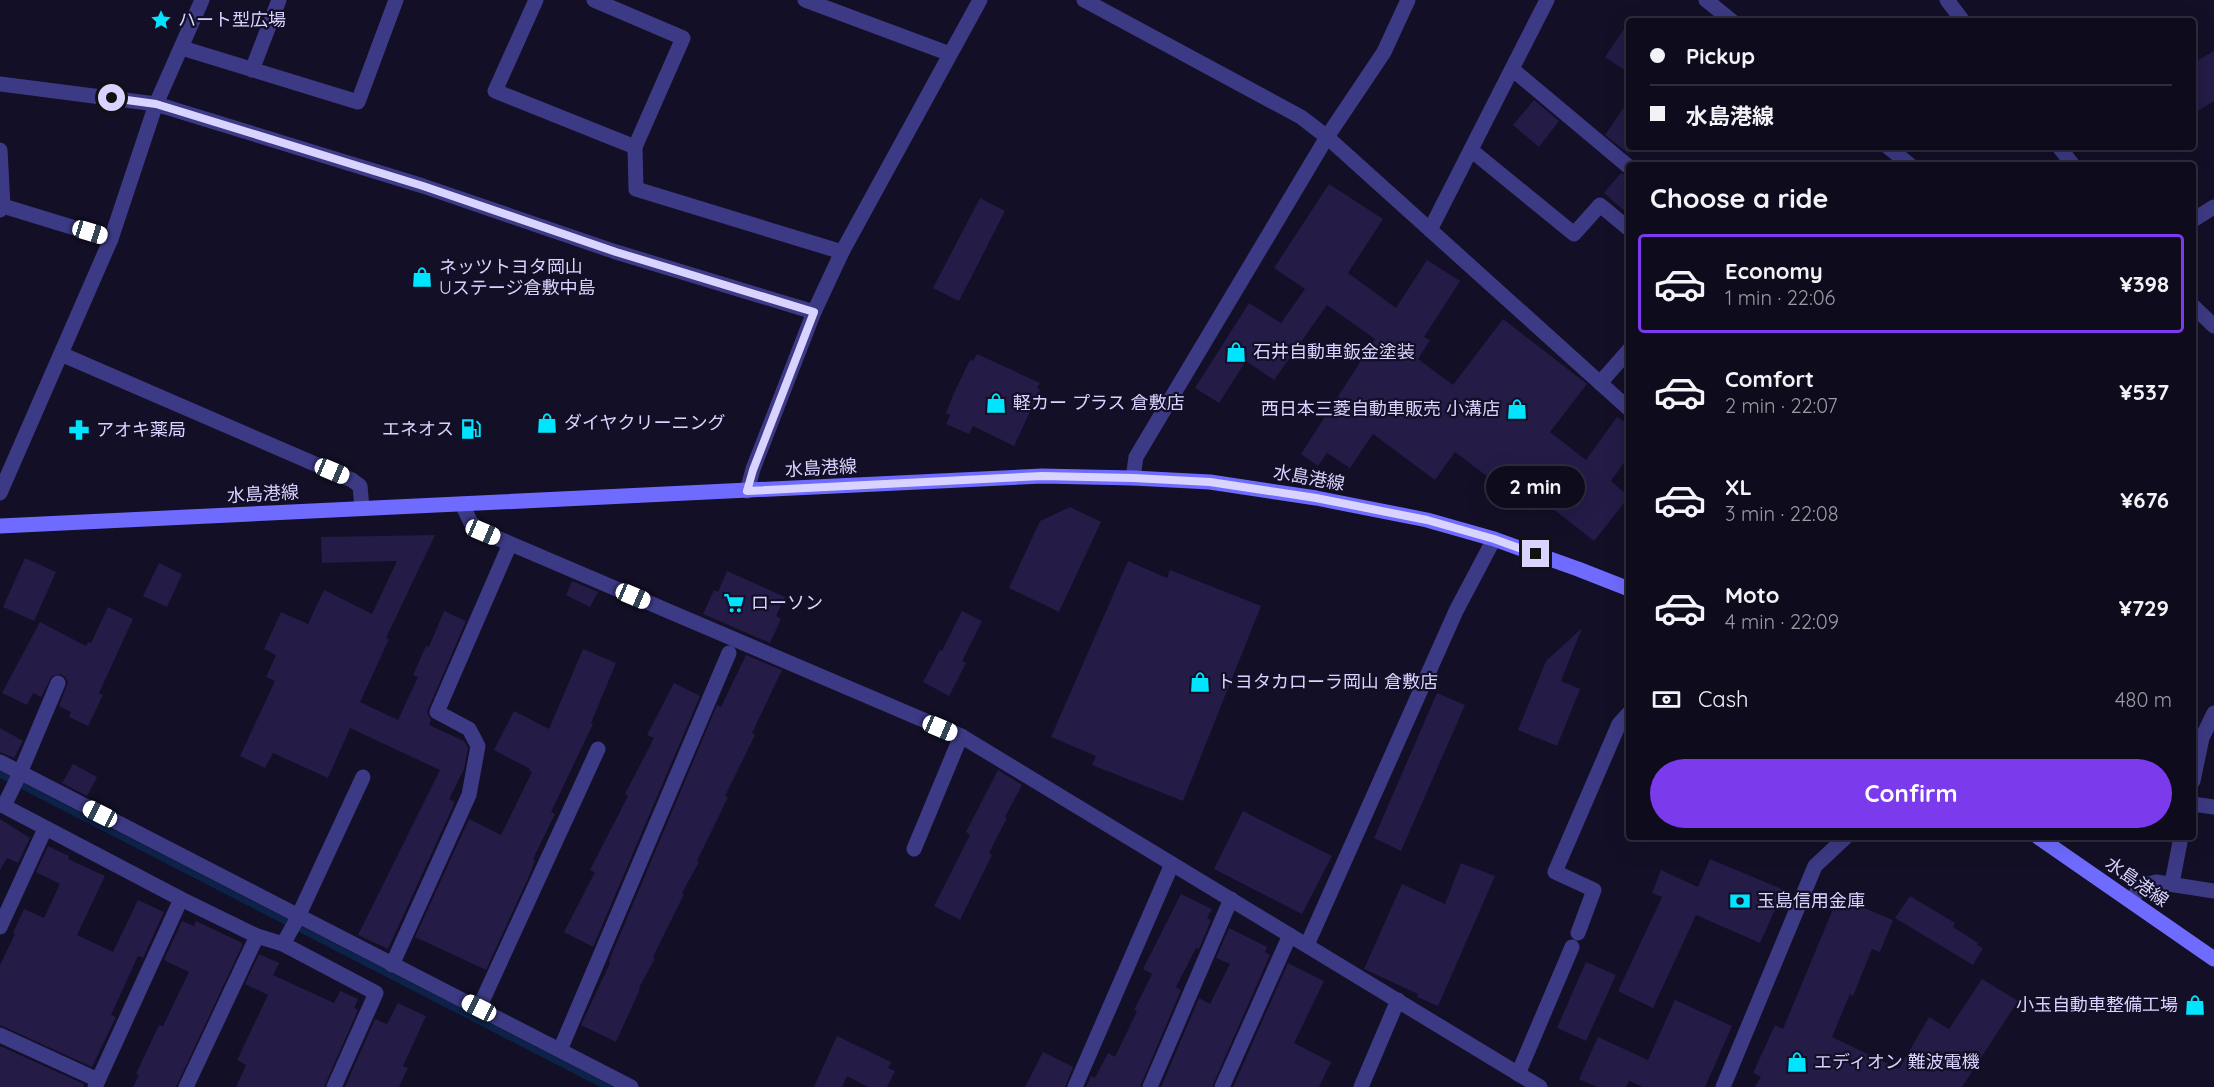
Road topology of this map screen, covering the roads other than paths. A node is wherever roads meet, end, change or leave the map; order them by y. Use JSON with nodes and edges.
{"nodes":[{"id":1,"x":202,"y":0,"type":"edge"},
{"id":2,"x":279,"y":0,"type":"edge"},
{"id":3,"x":396,"y":0,"type":"edge"},
{"id":4,"x":536,"y":0,"type":"edge"},
{"id":5,"x":594,"y":0,"type":"edge"},
{"id":6,"x":805,"y":0,"type":"edge"},
{"id":7,"x":980,"y":0,"type":"edge"},
{"id":8,"x":1084,"y":0,"type":"edge"},
{"id":9,"x":1408,"y":0,"type":"edge"},
{"id":10,"x":1547,"y":0,"type":"edge"},
{"id":11,"x":1706,"y":0,"type":"edge"},
{"id":12,"x":1947,"y":0,"type":"edge"},
{"id":13,"x":1728,"y":18,"type":"edge"},
{"id":14,"x":1961,"y":18,"type":"edge"},
{"id":15,"x":182,"y":48,"type":"junction"},
{"id":16,"x":950,"y":54,"type":"junction"},
{"id":17,"x":1512,"y":69,"type":"junction"},
{"id":18,"x":252,"y":70,"type":"junction"},
{"id":19,"x":0,"y":84,"type":"edge"},
{"id":20,"x":156,"y":104,"type":"junction"},
{"id":21,"x":1327,"y":137,"type":"junction"},
{"id":22,"x":635,"y":147,"type":"junction"},
{"id":23,"x":0,"y":150,"type":"edge"},
{"id":24,"x":1471,"y":150,"type":"junction"},
{"id":25,"x":1891,"y":150,"type":"edge"},
{"id":26,"x":2061,"y":150,"type":"edge"},
{"id":27,"x":1905,"y":162,"type":"edge"},
{"id":28,"x":2071,"y":162,"type":"edge"},
{"id":29,"x":1626,"y":164,"type":"edge"},
{"id":30,"x":2214,"y":207,"type":"edge"},
{"id":31,"x":1,"y":208,"type":"edge"},
{"id":32,"x":2196,"y":218,"type":"edge"},
{"id":33,"x":1626,"y":227,"type":"edge"},
{"id":34,"x":1430,"y":230,"type":"junction"},
{"id":35,"x":111,"y":239,"type":"junction"},
{"id":36,"x":842,"y":252,"type":"junction"},
{"id":37,"x":2196,"y":309,"type":"edge"},
{"id":38,"x":814,"y":312,"type":"junction"},
{"id":39,"x":2214,"y":326,"type":"edge"},
{"id":40,"x":1626,"y":353,"type":"edge"},
{"id":41,"x":61,"y":354,"type":"junction"},
{"id":42,"x":1600,"y":383,"type":"junction"},
{"id":43,"x":1626,"y":406,"type":"edge"},
{"id":44,"x":1133,"y":478,"type":"junction"},
{"id":45,"x":747,"y":491,"type":"junction"},
{"id":46,"x":0,"y":494,"type":"edge"},
{"id":47,"x":462,"y":504,"type":"junction"},
{"id":48,"x":362,"y":508,"type":"junction"},
{"id":49,"x":0,"y":526,"type":"edge"},
{"id":50,"x":1494,"y":539,"type":"junction"},
{"id":51,"x":510,"y":544,"type":"junction"},
{"id":52,"x":1626,"y":588,"type":"edge"},
{"id":53,"x":729,"y":652,"type":"dead end"},
{"id":54,"x":58,"y":683,"type":"dead end"},
{"id":55,"x":2214,"y":713,"type":"edge"},
{"id":56,"x":1626,"y":716,"type":"edge"},
{"id":57,"x":961,"y":736,"type":"junction"},
{"id":58,"x":598,"y":749,"type":"dead end"},
{"id":59,"x":0,"y":762,"type":"edge"},
{"id":60,"x":2196,"y":767,"type":"edge"},
{"id":61,"x":363,"y":777,"type":"dead end"},
{"id":62,"x":17,"y":780,"type":"junction"},
{"id":63,"x":2196,"y":804,"type":"edge"},
{"id":64,"x":2,"y":805,"type":"edge"},
{"id":65,"x":2214,"y":807,"type":"edge"},
{"id":66,"x":45,"y":829,"type":"junction"},
{"id":67,"x":1843,"y":840,"type":"edge"},
{"id":68,"x":2042,"y":840,"type":"edge"},
{"id":69,"x":2180,"y":840,"type":"edge"},
{"id":70,"x":914,"y":849,"type":"dead end"},
{"id":71,"x":1172,"y":864,"type":"junction"},
{"id":72,"x":2172,"y":883,"type":"junction"},
{"id":73,"x":2214,"y":891,"type":"edge"},
{"id":74,"x":181,"y":899,"type":"junction"},
{"id":75,"x":1231,"y":899,"type":"junction"},
{"id":76,"x":2131,"y":901,"type":"junction"},
{"id":77,"x":0,"y":927,"type":"edge"},
{"id":78,"x":291,"y":929,"type":"junction"},
{"id":79,"x":1290,"y":935,"type":"junction"},
{"id":80,"x":257,"y":936,"type":"junction"},
{"id":81,"x":1307,"y":945,"type":"junction"},
{"id":82,"x":2214,"y":959,"type":"edge"},
{"id":83,"x":392,"y":965,"type":"junction"},
{"id":84,"x":1398,"y":1000,"type":"junction"},
{"id":85,"x":479,"y":1008,"type":"junction"},
{"id":86,"x":0,"y":1035,"type":"edge"},
{"id":87,"x":560,"y":1050,"type":"junction"},
{"id":88,"x":1518,"y":1074,"type":"junction"},
{"id":89,"x":97,"y":1084,"type":"edge"},
{"id":90,"x":186,"y":1087,"type":"edge"},
{"id":91,"x":334,"y":1087,"type":"edge"},
{"id":92,"x":631,"y":1087,"type":"edge"},
{"id":93,"x":1076,"y":1087,"type":"edge"},
{"id":94,"x":1150,"y":1087,"type":"edge"},
{"id":95,"x":1222,"y":1087,"type":"edge"},
{"id":96,"x":1361,"y":1087,"type":"edge"},
{"id":97,"x":1540,"y":1087,"type":"edge"},
{"id":98,"x":1723,"y":1087,"type":"edge"}],
"edges":[{"from":1,"to":15,"type":"street"},
{"from":2,"to":18,"type":"street"},
{"from":3,"to":18,"type":"street"},
{"from":4,"to":22,"type":"street"},
{"from":5,"to":22,"type":"street"},
{"from":6,"to":16,"type":"street"},
{"from":7,"to":16,"type":"street"},
{"from":8,"to":21,"type":"street"},
{"from":9,"to":21,"type":"street"},
{"from":10,"to":17,"type":"street"},
{"from":11,"to":13,"type":"street"},
{"from":12,"to":14,"type":"street"},
{"from":15,"to":18,"type":"street"},
{"from":15,"to":20,"type":"street"},
{"from":16,"to":36,"type":"street"},
{"from":17,"to":24,"type":"street"},
{"from":17,"to":29,"type":"street"},
{"from":19,"to":20,"type":"street"},
{"from":20,"to":35,"type":"street"},
{"from":20,"to":38,"type":"street"},
{"from":21,"to":34,"type":"street"},
{"from":21,"to":44,"type":"street"},
{"from":22,"to":36,"type":"street"},
{"from":23,"to":31,"type":"street"},
{"from":24,"to":33,"type":"street"},
{"from":24,"to":34,"type":"street"},
{"from":25,"to":27,"type":"street"},
{"from":26,"to":28,"type":"street"},
{"from":30,"to":32,"type":"street"},
{"from":31,"to":35,"type":"street"},
{"from":34,"to":42,"type":"street"},
{"from":35,"to":41,"type":"street"},
{"from":36,"to":38,"type":"street"},
{"from":37,"to":39,"type":"street"},
{"from":38,"to":45,"type":"street"},
{"from":40,"to":42,"type":"street"},
{"from":41,"to":46,"type":"street"},
{"from":41,"to":48,"type":"street"},
{"from":42,"to":43,"type":"street"},
{"from":44,"to":45,"type":"main road","name":"水島港線"},
{"from":44,"to":50,"type":"main road","name":"水島港線"},
{"from":45,"to":47,"type":"main road","name":"水島港線"},
{"from":47,"to":48,"type":"main road","name":"水島港線"},
{"from":47,"to":51,"type":"street"},
{"from":48,"to":49,"type":"main road","name":"水島港線"},
{"from":50,"to":52,"type":"main road","name":"水島港線"},
{"from":50,"to":81,"type":"street"},
{"from":51,"to":57,"type":"street"},
{"from":51,"to":83,"type":"street"},
{"from":53,"to":87,"type":"street"},
{"from":54,"to":62,"type":"street"},
{"from":55,"to":60,"type":"street"},
{"from":56,"to":88,"type":"street"},
{"from":57,"to":70,"type":"street"},
{"from":57,"to":71,"type":"street"},
{"from":58,"to":85,"type":"street"},
{"from":59,"to":62,"type":"street"},
{"from":61,"to":78,"type":"street"},
{"from":62,"to":64,"type":"street"},
{"from":62,"to":78,"type":"street"},
{"from":63,"to":65,"type":"street"},
{"from":64,"to":66,"type":"street"},
{"from":66,"to":74,"type":"street"},
{"from":66,"to":77,"type":"street"},
{"from":67,"to":98,"type":"street"},
{"from":68,"to":76,"type":"main road","name":"水島港線"},
{"from":69,"to":72,"type":"street"},
{"from":71,"to":75,"type":"street"},
{"from":71,"to":93,"type":"street"},
{"from":72,"to":73,"type":"street"},
{"from":72,"to":76,"type":"street"},
{"from":74,"to":80,"type":"street"},
{"from":74,"to":89,"type":"street"},
{"from":75,"to":79,"type":"street"},
{"from":75,"to":94,"type":"street"},
{"from":76,"to":82,"type":"main road","name":"水島港線"},
{"from":78,"to":80,"type":"street"},
{"from":78,"to":83,"type":"street"},
{"from":78,"to":91,"type":"street"},
{"from":79,"to":81,"type":"street"},
{"from":79,"to":95,"type":"street"},
{"from":80,"to":90,"type":"street"},
{"from":81,"to":84,"type":"street"},
{"from":83,"to":85,"type":"street"},
{"from":84,"to":88,"type":"street"},
{"from":84,"to":96,"type":"street"},
{"from":85,"to":87,"type":"street"},
{"from":86,"to":89,"type":"street"},
{"from":87,"to":92,"type":"street"},
{"from":88,"to":97,"type":"street"}]}
